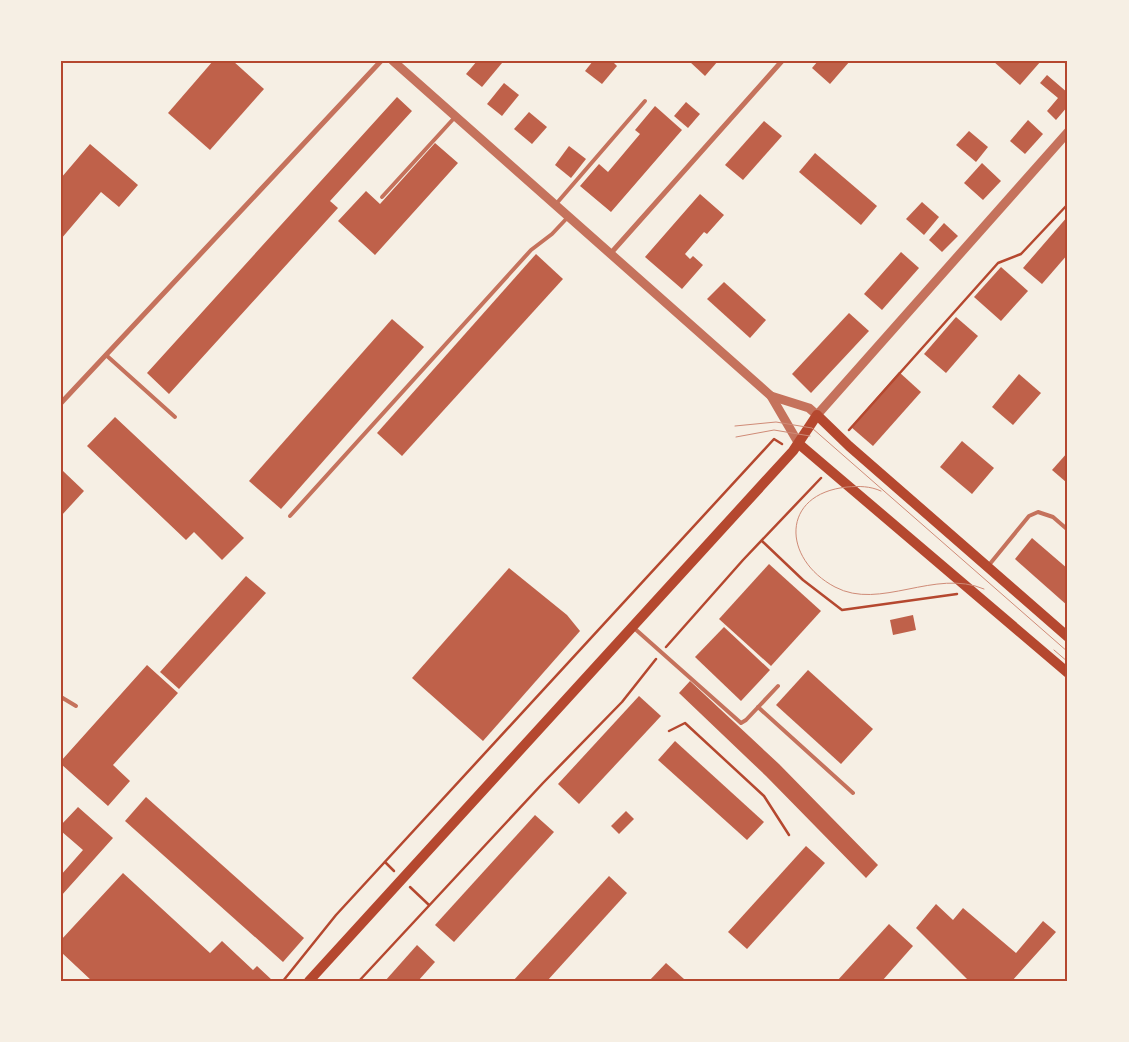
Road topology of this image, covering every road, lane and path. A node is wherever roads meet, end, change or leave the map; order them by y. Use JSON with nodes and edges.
{"nodes":[{"id":1,"x":381,"y":61,"type":"edge"},
{"id":2,"x":394,"y":61,"type":"edge"},
{"id":3,"x":782,"y":61,"type":"edge"},
{"id":4,"x":644,"y":101,"type":"dead end"},
{"id":5,"x":456,"y":116,"type":"junction"},
{"id":6,"x":1068,"y":132,"type":"edge"},
{"id":7,"x":382,"y":197,"type":"dead end"},
{"id":8,"x":556,"y":204,"type":"junction"},
{"id":9,"x":1068,"y":204,"type":"edge"},
{"id":10,"x":569,"y":216,"type":"junction"},
{"id":11,"x":611,"y":253,"type":"junction"},
{"id":12,"x":106,"y":355,"type":"junction"},
{"id":13,"x":771,"y":396,"type":"junction"},
{"id":14,"x":61,"y":403,"type":"edge"},
{"id":15,"x":817,"y":414,"type":"junction"},
{"id":16,"x":175,"y":417,"type":"dead end"},
{"id":17,"x":849,"y":430,"type":"dead end"},
{"id":18,"x":796,"y":448,"type":"junction"},
{"id":19,"x":815,"y":471,"type":"dead end"},
{"id":20,"x":825,"y":473,"type":"junction"},
{"id":21,"x":290,"y":516,"type":"dead end"},
{"id":22,"x":1068,"y":530,"type":"edge"},
{"id":23,"x":762,"y":541,"type":"junction"},
{"id":24,"x":987,"y":567,"type":"junction"},
{"id":25,"x":963,"y":599,"type":"dead end"},
{"id":26,"x":632,"y":627,"type":"junction"},
{"id":27,"x":1068,"y":637,"type":"edge"},
{"id":28,"x":661,"y":653,"type":"junction"},
{"id":29,"x":1068,"y":673,"type":"edge"},
{"id":30,"x":778,"y":686,"type":"dead end"},
{"id":31,"x":61,"y":697,"type":"edge"},
{"id":32,"x":76,"y":706,"type":"dead end"},
{"id":33,"x":758,"y":707,"type":"junction"},
{"id":34,"x":669,"y":731,"type":"dead end"},
{"id":35,"x":853,"y":793,"type":"dead end"},
{"id":36,"x":789,"y":835,"type":"dead end"},
{"id":37,"x":283,"y":981,"type":"edge"},
{"id":38,"x":309,"y":981,"type":"edge"},
{"id":39,"x":359,"y":981,"type":"edge"}],
"edges":[{"from":1,"to":12,"type":"street"},
{"from":2,"to":5,"type":"street"},
{"from":3,"to":11,"type":"street"},
{"from":4,"to":8,"type":"lane"},
{"from":5,"to":7,"type":"lane"},
{"from":5,"to":8,"type":"street"},
{"from":6,"to":15,"type":"street"},
{"from":8,"to":10,"type":"street"},
{"from":9,"to":17,"type":"path"},
{"from":10,"to":11,"type":"street"},
{"from":10,"to":21,"type":"lane"},
{"from":11,"to":13,"type":"street"},
{"from":12,"to":14,"type":"street"},
{"from":12,"to":16,"type":"lane"},
{"from":13,"to":15,"type":"street"},
{"from":13,"to":18,"type":"street"},
{"from":15,"to":18,"type":"main road"},
{"from":15,"to":24,"type":"main road"},
{"from":18,"to":20,"type":"main road"},
{"from":18,"to":26,"type":"main road"},
{"from":18,"to":37,"type":"path"},
{"from":19,"to":20,"type":"path"},
{"from":20,"to":23,"type":"path"},
{"from":20,"to":29,"type":"main road"},
{"from":22,"to":24,"type":"lane"},
{"from":23,"to":25,"type":"path"},
{"from":23,"to":28,"type":"path"},
{"from":24,"to":27,"type":"main road"},
{"from":26,"to":28,"type":"lane"},
{"from":26,"to":38,"type":"main road"},
{"from":28,"to":33,"type":"lane"},
{"from":28,"to":39,"type":"path"},
{"from":30,"to":33,"type":"lane"},
{"from":31,"to":32,"type":"lane"},
{"from":33,"to":35,"type":"lane"},
{"from":34,"to":36,"type":"path"}]}
